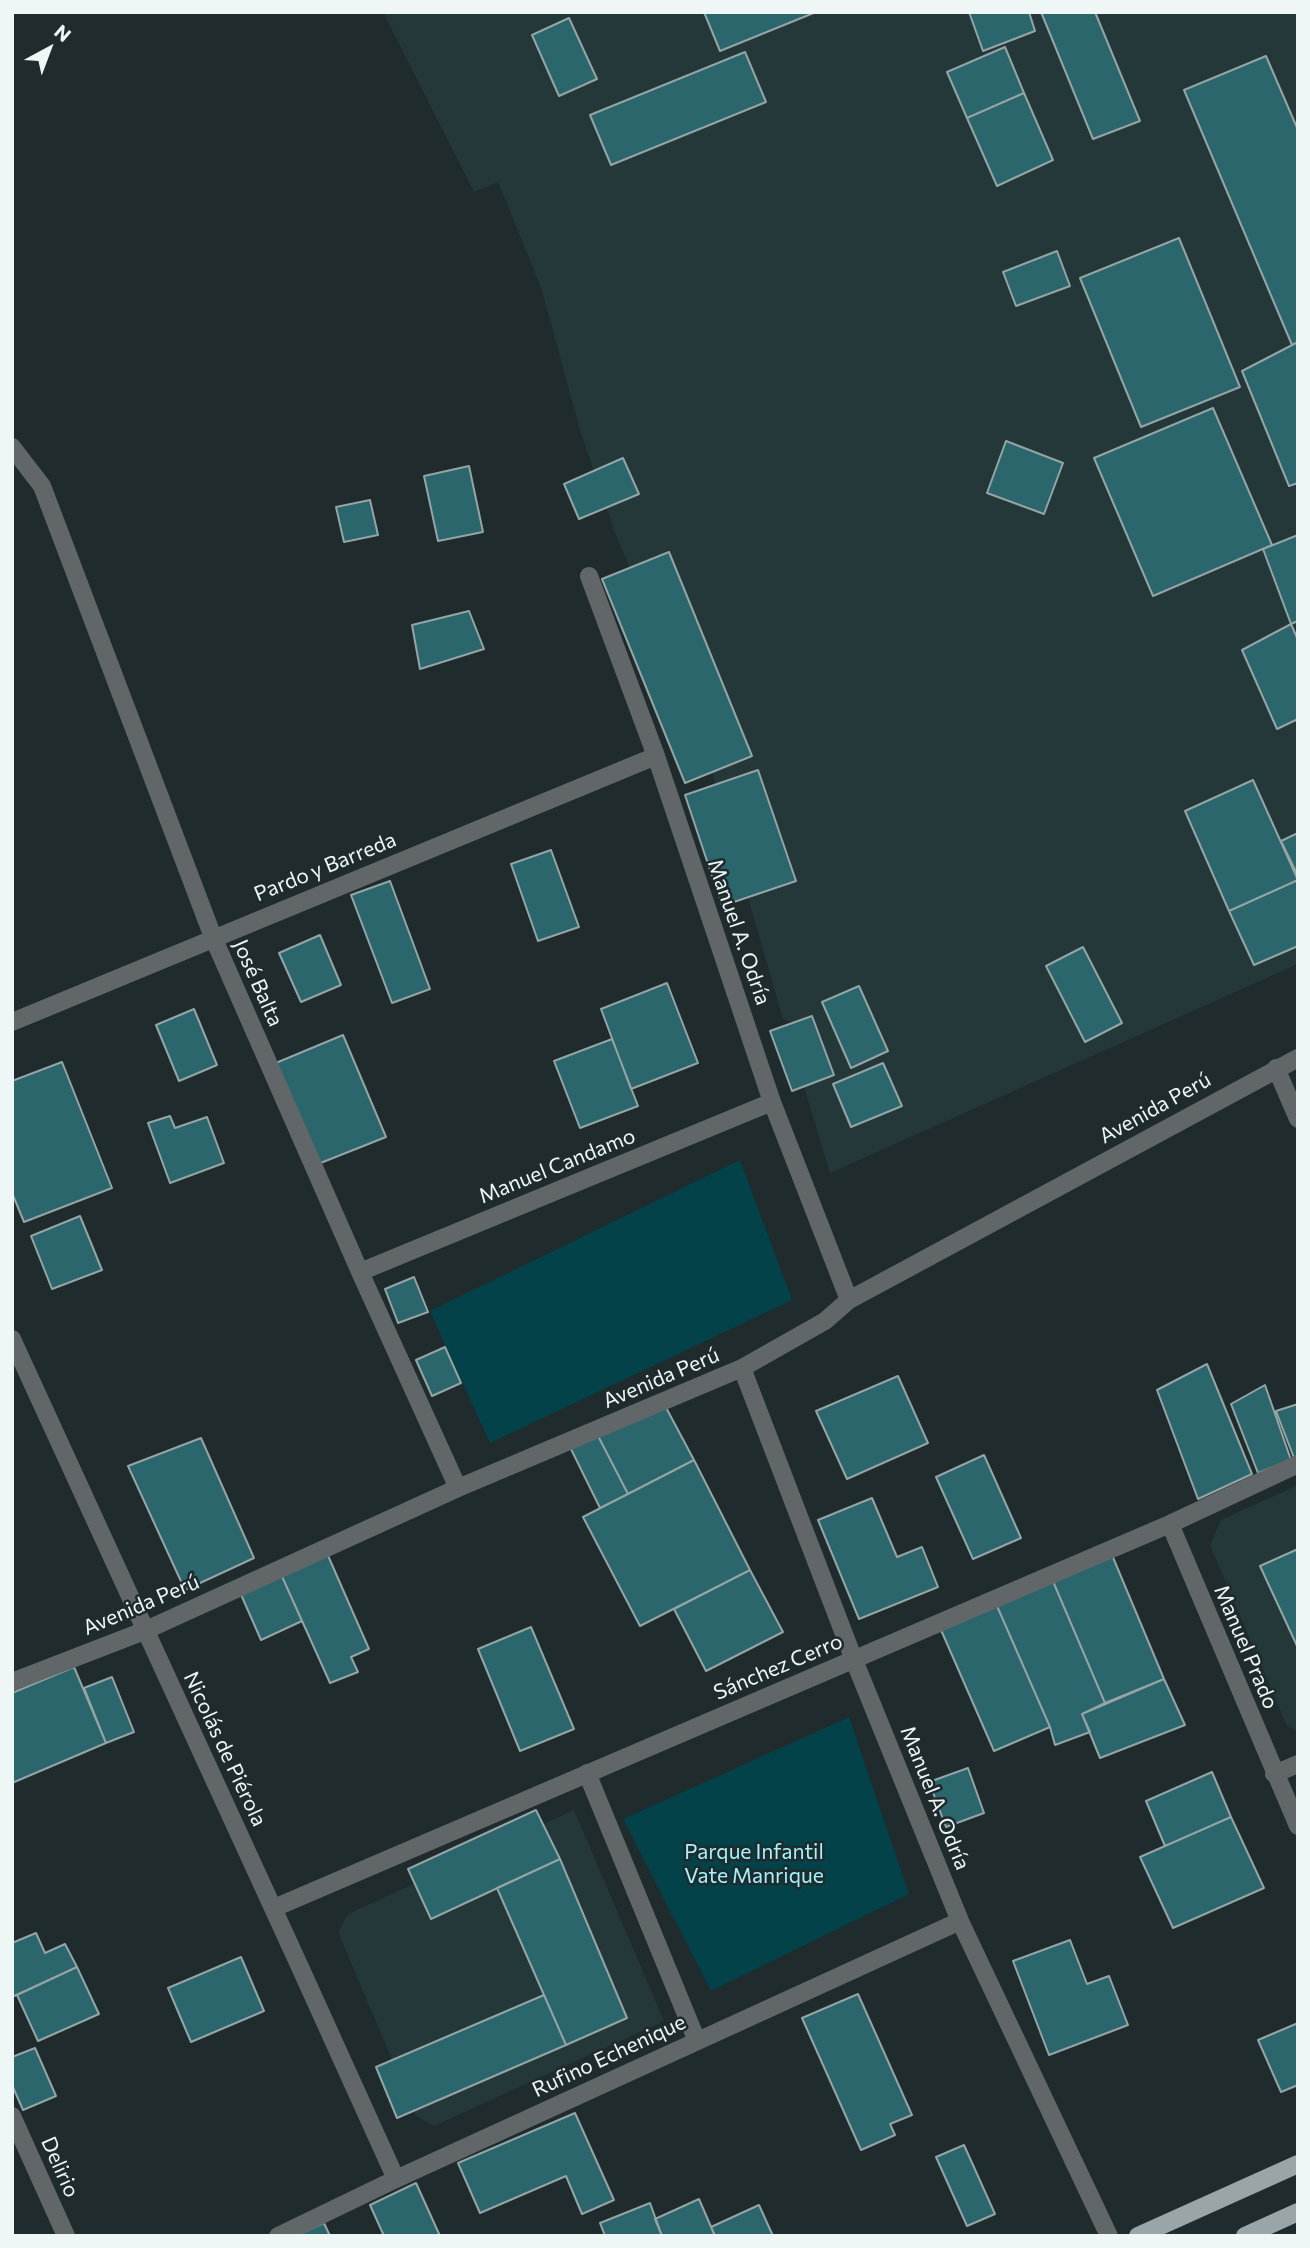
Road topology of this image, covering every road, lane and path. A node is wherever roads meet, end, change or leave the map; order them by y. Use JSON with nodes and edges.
{"nodes":[{"id":1,"x":12,"y":447,"type":"edge"},
{"id":2,"x":589,"y":576,"type":"dead end"},
{"id":3,"x":656,"y":756,"type":"junction"},
{"id":4,"x":213,"y":937,"type":"junction"},
{"id":5,"x":12,"y":1022,"type":"edge"},
{"id":6,"x":1298,"y":1058,"type":"edge"},
{"id":7,"x":1276,"y":1068,"type":"junction"},
{"id":8,"x":772,"y":1102,"type":"junction"},
{"id":9,"x":1298,"y":1119,"type":"edge"},
{"id":10,"x":360,"y":1272,"type":"junction"},
{"id":11,"x":849,"y":1300,"type":"junction"},
{"id":12,"x":12,"y":1339,"type":"edge"},
{"id":13,"x":742,"y":1368,"type":"junction"},
{"id":14,"x":1298,"y":1464,"type":"edge"},
{"id":15,"x":458,"y":1488,"type":"junction"},
{"id":16,"x":1170,"y":1524,"type":"junction"},
{"id":17,"x":144,"y":1630,"type":"junction"},
{"id":18,"x":854,"y":1660,"type":"junction"},
{"id":19,"x":12,"y":1682,"type":"edge"},
{"id":20,"x":1298,"y":1763,"type":"edge"},
{"id":21,"x":587,"y":1773,"type":"junction"},
{"id":22,"x":1274,"y":1774,"type":"junction"},
{"id":23,"x":1298,"y":1826,"type":"edge"},
{"id":24,"x":274,"y":1908,"type":"junction"},
{"id":25,"x":960,"y":1921,"type":"junction"},
{"id":26,"x":697,"y":2041,"type":"junction"},
{"id":27,"x":12,"y":2116,"type":"edge"},
{"id":28,"x":1298,"y":2164,"type":"edge"},
{"id":29,"x":396,"y":2179,"type":"junction"},
{"id":30,"x":1298,"y":2212,"type":"edge"},
{"id":31,"x":66,"y":2236,"type":"edge"},
{"id":32,"x":278,"y":2236,"type":"edge"},
{"id":33,"x":1110,"y":2236,"type":"edge"},
{"id":34,"x":1138,"y":2236,"type":"edge"},
{"id":35,"x":1245,"y":2236,"type":"edge"}],
"edges":[{"from":1,"to":4,"type":"street","name":"José Balta"},
{"from":2,"to":3,"type":"street","name":"Manuel A. Odría"},
{"from":3,"to":4,"type":"street","name":"Pardo y Barreda"},
{"from":3,"to":8,"type":"street","name":"Manuel A. Odría"},
{"from":4,"to":5,"type":"street","name":"Pardo y Barreda"},
{"from":4,"to":10,"type":"street","name":"José Balta"},
{"from":6,"to":7,"type":"street","name":"Avenida Perú"},
{"from":7,"to":9,"type":"street"},
{"from":7,"to":11,"type":"street","name":"Avenida Perú"},
{"from":8,"to":10,"type":"street","name":"Manuel Candamo"},
{"from":8,"to":11,"type":"street","name":"Manuel A. Odría"},
{"from":10,"to":15,"type":"street","name":"José Balta"},
{"from":11,"to":13,"type":"street","name":"Avenida Perú"},
{"from":12,"to":17,"type":"street","name":"Nicolás de Piérola"},
{"from":13,"to":15,"type":"street","name":"Avenida Perú"},
{"from":13,"to":18,"type":"street","name":"Manuel A. Odría"},
{"from":14,"to":16,"type":"street","name":"Sánchez Cerro"},
{"from":15,"to":17,"type":"street","name":"Avenida Perú"},
{"from":16,"to":18,"type":"street","name":"Sánchez Cerro"},
{"from":16,"to":22,"type":"street","name":"Manuel Prado"},
{"from":17,"to":19,"type":"street","name":"Avenida Perú"},
{"from":17,"to":24,"type":"street","name":"Nicolás de Piérola"},
{"from":18,"to":21,"type":"street","name":"Sánchez Cerro"},
{"from":18,"to":25,"type":"street","name":"Manuel A. Odría"},
{"from":20,"to":22,"type":"street"},
{"from":21,"to":24,"type":"street","name":"Sánchez Cerro"},
{"from":21,"to":26,"type":"street"},
{"from":22,"to":23,"type":"street","name":"Manuel Prado"},
{"from":24,"to":29,"type":"street","name":"Nicolás de Piérola"},
{"from":25,"to":26,"type":"street","name":"Rufino Echenique"},
{"from":25,"to":33,"type":"street","name":"Manuel A. Odría"},
{"from":26,"to":29,"type":"street","name":"Rufino Echenique"},
{"from":27,"to":31,"type":"street","name":"Delirio"},
{"from":28,"to":34,"type":"main road"},
{"from":29,"to":32,"type":"street","name":"Rufino Echenique"},
{"from":30,"to":35,"type":"main road"}]}
